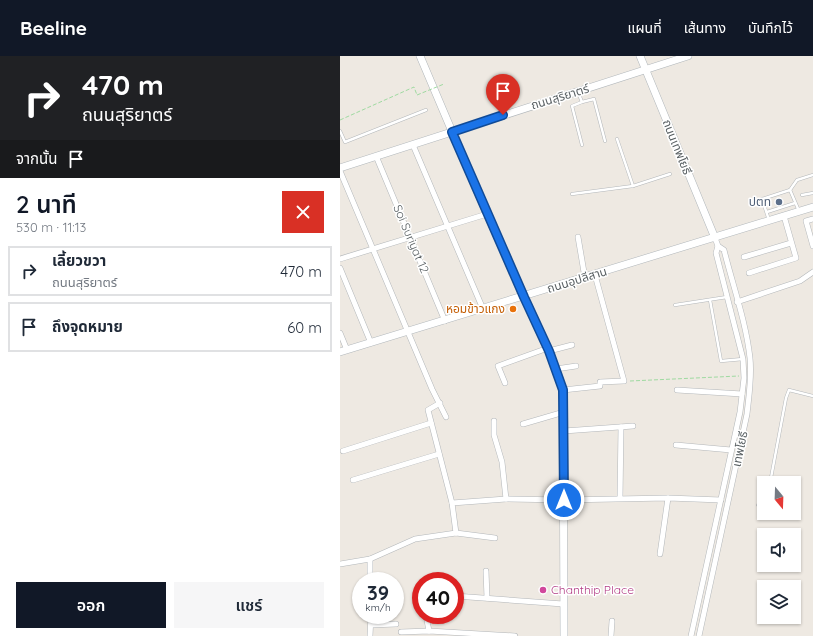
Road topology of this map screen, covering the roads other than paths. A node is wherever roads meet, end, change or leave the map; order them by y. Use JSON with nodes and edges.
{"nodes":[{"id":1,"x":420,"y":56,"type":"edge"},
{"id":2,"x":640,"y":56,"type":"edge"},
{"id":3,"x":688,"y":56,"type":"edge"},
{"id":4,"x":645,"y":69,"type":"junction"},
{"id":5,"x":578,"y":91,"type":"junction"},
{"id":6,"x":582,"y":102,"type":"junction"},
{"id":7,"x":426,"y":110,"type":"dead end"},
{"id":8,"x":340,"y":131,"type":"edge"},
{"id":9,"x":452,"y":132,"type":"junction"},
{"id":10,"x":617,"y":139,"type":"dead end"},
{"id":11,"x":605,"y":141,"type":"dead end"},
{"id":12,"x":582,"y":144,"type":"dead end"},
{"id":13,"x":413,"y":145,"type":"junction"},
{"id":14,"x":376,"y":156,"type":"junction"},
{"id":15,"x":340,"y":170,"type":"edge"},
{"id":16,"x":670,"y":174,"type":"dead end"},
{"id":17,"x":813,"y":175,"type":"edge"},
{"id":18,"x":633,"y":186,"type":"junction"},
{"id":19,"x":790,"y":190,"type":"junction"},
{"id":20,"x":780,"y":193,"type":"junction"},
{"id":21,"x":813,"y":193,"type":"edge"},
{"id":22,"x":572,"y":194,"type":"dead end"},
{"id":23,"x":802,"y":195,"type":"dead end"},
{"id":24,"x":779,"y":198,"type":"dead end"},
{"id":25,"x":795,"y":203,"type":"junction"},
{"id":26,"x":813,"y":207,"type":"edge"},
{"id":27,"x":799,"y":211,"type":"junction"},
{"id":28,"x":767,"y":212,"type":"junction"},
{"id":29,"x":487,"y":214,"type":"junction"},
{"id":30,"x":784,"y":216,"type":"junction"},
{"id":31,"x":813,"y":219,"type":"edge"},
{"id":32,"x":769,"y":220,"type":"junction"},
{"id":33,"x":448,"y":226,"type":"junction"},
{"id":34,"x":578,"y":237,"type":"dead end"},
{"id":35,"x":410,"y":238,"type":"junction"},
{"id":36,"x":715,"y":238,"type":"junction"},
{"id":37,"x":791,"y":242,"type":"junction"},
{"id":38,"x":718,"y":246,"type":"junction"},
{"id":39,"x":813,"y":246,"type":"edge"},
{"id":40,"x":373,"y":249,"type":"junction"},
{"id":41,"x":744,"y":257,"type":"dead end"},
{"id":42,"x":340,"y":259,"type":"edge"},
{"id":43,"x":340,"y":268,"type":"edge"},
{"id":44,"x":813,"y":272,"type":"edge"},
{"id":45,"x":749,"y":273,"type":"dead end"},
{"id":46,"x":595,"y":275,"type":"junction"},
{"id":47,"x":585,"y":278,"type":"junction"},
{"id":48,"x":524,"y":297,"type":"junction"},
{"id":49,"x":729,"y":297,"type":"junction"},
{"id":50,"x":710,"y":300,"type":"junction"},
{"id":51,"x":738,"y":302,"type":"junction"},
{"id":52,"x":674,"y":305,"type":"dead end"},
{"id":53,"x":483,"y":309,"type":"junction"},
{"id":54,"x":446,"y":321,"type":"junction"},
{"id":55,"x":340,"y":333,"type":"edge"},
{"id":56,"x":408,"y":333,"type":"junction"},
{"id":57,"x":371,"y":343,"type":"junction"},
{"id":58,"x":572,"y":345,"type":"dead end"},
{"id":59,"x":548,"y":349,"type":"junction"},
{"id":60,"x":344,"y":351,"type":"edge"},
{"id":61,"x":743,"y":359,"type":"junction"},
{"id":62,"x":750,"y":359,"type":"junction"},
{"id":63,"x":576,"y":366,"type":"dead end"},
{"id":64,"x":556,"y":369,"type":"junction"},
{"id":65,"x":505,"y":383,"type":"dead end"},
{"id":66,"x":563,"y":390,"type":"junction"},
{"id":67,"x":677,"y":390,"type":"dead end"},
{"id":68,"x":742,"y":394,"type":"junction"},
{"id":69,"x":813,"y":396,"type":"edge"},
{"id":70,"x":440,"y":403,"type":"junction"},
{"id":71,"x":564,"y":412,"type":"junction"},
{"id":72,"x":446,"y":417,"type":"dead end"},
{"id":73,"x":494,"y":421,"type":"dead end"},
{"id":74,"x":431,"y":423,"type":"junction"},
{"id":75,"x":523,"y":424,"type":"dead end"},
{"id":76,"x":633,"y":426,"type":"dead end"},
{"id":77,"x":621,"y":427,"type":"junction"},
{"id":78,"x":564,"y":431,"type":"junction"},
{"id":79,"x":676,"y":445,"type":"dead end"},
{"id":80,"x":732,"y":450,"type":"junction"},
{"id":81,"x":343,"y":451,"type":"dead end"},
{"id":82,"x":439,"y":454,"type":"junction"},
{"id":83,"x":771,"y":476,"type":"edge"},
{"id":84,"x":353,"y":480,"type":"dead end"},
{"id":85,"x":620,"y":498,"type":"junction"},
{"id":86,"x":668,"y":498,"type":"junction"},
{"id":87,"x":506,"y":499,"type":"junction"},
{"id":88,"x":564,"y":500,"type":"junction"},
{"id":89,"x":721,"y":500,"type":"junction"},
{"id":90,"x":452,"y":504,"type":"junction"},
{"id":91,"x":456,"y":533,"type":"junction"},
{"id":92,"x":714,"y":536,"type":"junction"},
{"id":93,"x":495,"y":538,"type":"dead end"},
{"id":94,"x":721,"y":538,"type":"junction"},
{"id":95,"x":660,"y":554,"type":"dead end"},
{"id":96,"x":370,"y":559,"type":"junction"},
{"id":97,"x":340,"y":564,"type":"edge"},
{"id":98,"x":486,"y":571,"type":"dead end"},
{"id":99,"x":370,"y":572,"type":"edge"},
{"id":100,"x":464,"y":597,"type":"edge"},
{"id":101,"x":487,"y":598,"type":"junction"},
{"id":102,"x":563,"y":604,"type":"junction"},
{"id":103,"x":612,"y":621,"type":"dead end"},
{"id":104,"x":396,"y":624,"type":"dead end"},
{"id":105,"x":428,"y":624,"type":"edge"},
{"id":106,"x":371,"y":626,"type":"joint"},
{"id":107,"x":429,"y":631,"type":"junction"},
{"id":108,"x":401,"y":632,"type":"dead end"},
{"id":109,"x":370,"y":636,"type":"edge"},
{"id":110,"x":515,"y":636,"type":"edge"},
{"id":111,"x":564,"y":636,"type":"edge"},
{"id":112,"x":611,"y":636,"type":"edge"},
{"id":113,"x":691,"y":636,"type":"edge"},
{"id":114,"x":699,"y":636,"type":"edge"}],
"edges":[{"from":1,"to":9,"type":"street"},
{"from":2,"to":4,"type":"street","name":"ถนนเทพโยธี"},
{"from":3,"to":4,"type":"street","name":"ถนนสุริยาตร์"},
{"from":4,"to":5,"type":"street","name":"ถนนสุริยาตร์"},
{"from":4,"to":36,"type":"street","name":"ถนนเทพโยธี"},
{"from":5,"to":6,"type":"lane"},
{"from":5,"to":9,"type":"street","name":"ถนนสุริยาตร์"},
{"from":6,"to":11,"type":"lane"},
{"from":6,"to":12,"type":"lane"},
{"from":7,"to":8,"type":"lane"},
{"from":9,"to":13,"type":"street","name":"ถนนสุริยาตร์"},
{"from":9,"to":29,"type":"street"},
{"from":10,"to":18,"type":"lane"},
{"from":13,"to":14,"type":"street","name":"ถนนสุริยาตร์"},
{"from":13,"to":33,"type":"street"},
{"from":14,"to":15,"type":"street","name":"ถนนสุริยาตร์"},
{"from":14,"to":35,"type":"street","name":"Soi Suriyat 12"},
{"from":15,"to":40,"type":"street"},
{"from":16,"to":18,"type":"lane"},
{"from":17,"to":19,"type":"lane"},
{"from":18,"to":22,"type":"lane"},
{"from":19,"to":20,"type":"lane"},
{"from":19,"to":25,"type":"lane"},
{"from":20,"to":24,"type":"lane"},
{"from":20,"to":28,"type":"lane"},
{"from":21,"to":23,"type":"lane"},
{"from":25,"to":27,"type":"lane"},
{"from":25,"to":28,"type":"lane"},
{"from":26,"to":27,"type":"street","name":"ถนนอุปลีสาน"},
{"from":27,"to":30,"type":"street","name":"ถนนอุปลีสาน"},
{"from":28,"to":32,"type":"lane"},
{"from":29,"to":33,"type":"street"},
{"from":29,"to":48,"type":"street"},
{"from":30,"to":32,"type":"street","name":"ถนนอุปลีสาน"},
{"from":30,"to":37,"type":"street"},
{"from":31,"to":39,"type":"street"},
{"from":32,"to":36,"type":"street","name":"ถนนอุปลีสาน"},
{"from":33,"to":35,"type":"street"},
{"from":33,"to":53,"type":"street"},
{"from":34,"to":47,"type":"street"},
{"from":35,"to":40,"type":"street"},
{"from":35,"to":54,"type":"street","name":"Soi Suriyat 12"},
{"from":36,"to":38,"type":"street","name":"เทพโยธี"},
{"from":36,"to":46,"type":"street","name":"ถนนอุปลีสาน"},
{"from":37,"to":41,"type":"street"},
{"from":37,"to":45,"type":"street"},
{"from":38,"to":49,"type":"street","name":"เทพโยธี"},
{"from":38,"to":51,"type":"street","name":"เทพโยธี"},
{"from":40,"to":42,"type":"street"},
{"from":40,"to":56,"type":"street"},
{"from":43,"to":57,"type":"street"},
{"from":44,"to":51,"type":"street"},
{"from":46,"to":47,"type":"street","name":"ถนนอุปลีสาน"},
{"from":46,"to":66,"type":"street"},
{"from":47,"to":48,"type":"street","name":"ถนนอุปลีสาน"},
{"from":48,"to":53,"type":"street","name":"ถนนอุปลีสาน"},
{"from":48,"to":59,"type":"street"},
{"from":49,"to":50,"type":"lane"},
{"from":49,"to":61,"type":"street","name":"เทพโยธี"},
{"from":50,"to":52,"type":"lane"},
{"from":50,"to":61,"type":"lane"},
{"from":51,"to":62,"type":"street","name":"เทพโยธี"},
{"from":53,"to":54,"type":"street","name":"ถนนอุปลีสาน"},
{"from":54,"to":56,"type":"street","name":"ถนนอุปลีสาน"},
{"from":55,"to":60,"type":"street"},
{"from":56,"to":57,"type":"street","name":"ถนนอุปลีสาน"},
{"from":56,"to":70,"type":"street"},
{"from":57,"to":60,"type":"street","name":"ถนนอุปลีสาน"},
{"from":58,"to":59,"type":"street"},
{"from":59,"to":64,"type":"street"},
{"from":59,"to":65,"type":"street"},
{"from":61,"to":62,"type":"street"},
{"from":61,"to":68,"type":"street","name":"เทพโยธี"},
{"from":62,"to":94,"type":"street","name":"เทพโยธี"},
{"from":63,"to":64,"type":"street"},
{"from":64,"to":66,"type":"street"},
{"from":66,"to":71,"type":"street"},
{"from":67,"to":68,"type":"street"},
{"from":68,"to":80,"type":"street","name":"เทพโยธี"},
{"from":69,"to":83,"type":"lane"},
{"from":70,"to":72,"type":"street"},
{"from":70,"to":74,"type":"street"},
{"from":71,"to":75,"type":"street"},
{"from":71,"to":78,"type":"street"},
{"from":73,"to":87,"type":"street"},
{"from":74,"to":81,"type":"street"},
{"from":74,"to":82,"type":"street"},
{"from":76,"to":77,"type":"street"},
{"from":77,"to":78,"type":"street"},
{"from":77,"to":85,"type":"street"},
{"from":78,"to":88,"type":"street"},
{"from":79,"to":80,"type":"street"},
{"from":80,"to":89,"type":"street","name":"เทพโยธี"},
{"from":82,"to":84,"type":"street"},
{"from":82,"to":90,"type":"street"},
{"from":85,"to":86,"type":"street"},
{"from":85,"to":88,"type":"street"},
{"from":86,"to":89,"type":"street"},
{"from":86,"to":95,"type":"street"},
{"from":87,"to":88,"type":"street"},
{"from":87,"to":90,"type":"street"},
{"from":88,"to":102,"type":"street"},
{"from":89,"to":92,"type":"street","name":"เทพโยธี"},
{"from":90,"to":91,"type":"street"},
{"from":91,"to":93,"type":"street"},
{"from":91,"to":96,"type":"street"},
{"from":92,"to":94,"type":"street"},
{"from":92,"to":113,"type":"street","name":"เทพโยธี"},
{"from":94,"to":114,"type":"street","name":"เทพโยธี"},
{"from":96,"to":97,"type":"street"},
{"from":96,"to":99,"type":"street"},
{"from":98,"to":101,"type":"street"},
{"from":100,"to":101,"type":"street"},
{"from":101,"to":102,"type":"street"},
{"from":102,"to":111,"type":"street"},
{"from":103,"to":112,"type":"street"},
{"from":104,"to":106,"type":"street"},
{"from":105,"to":107,"type":"street"},
{"from":106,"to":109,"type":"street"},
{"from":107,"to":108,"type":"street"},
{"from":107,"to":110,"type":"street"}]}
